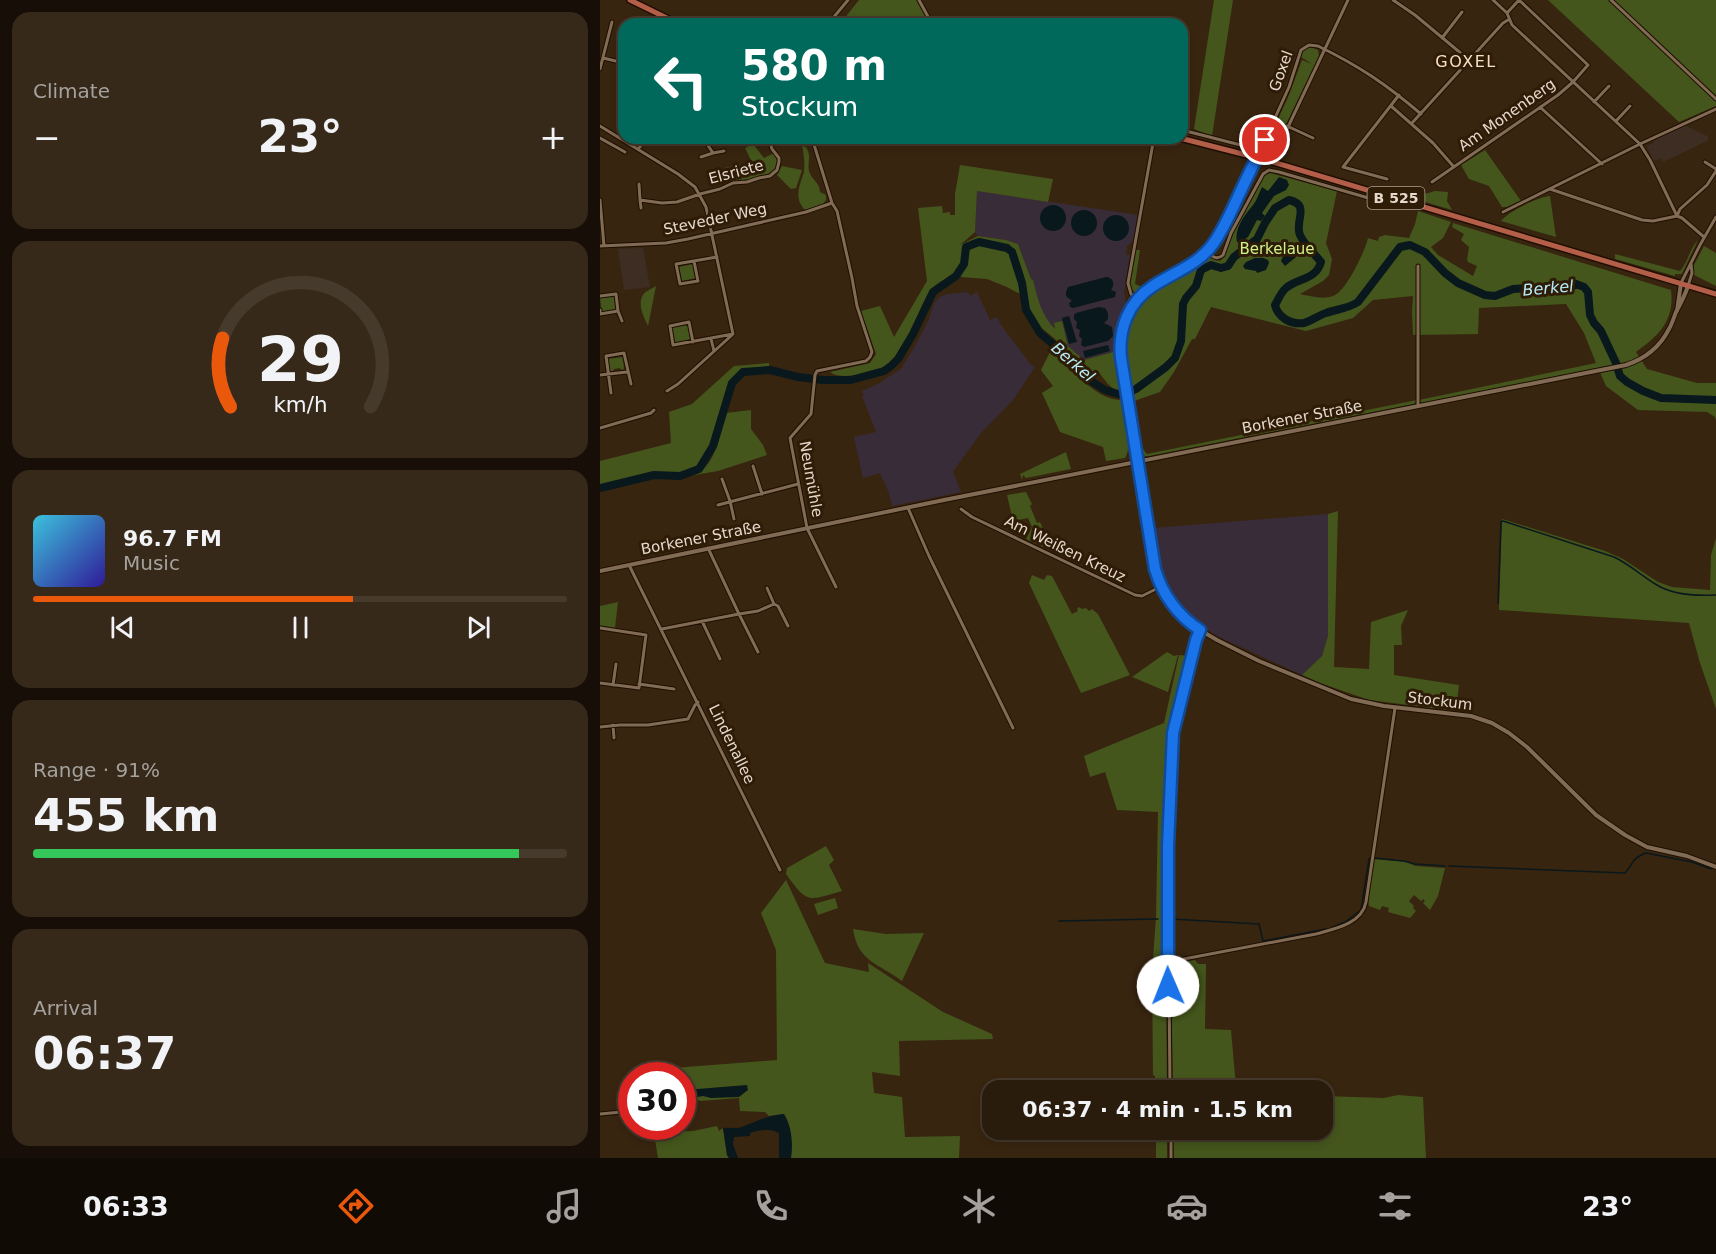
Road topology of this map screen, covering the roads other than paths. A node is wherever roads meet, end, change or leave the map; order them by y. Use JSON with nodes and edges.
{"nodes":[{"id":1,"x":630,"y":0,"type":"edge"},
{"id":2,"x":848,"y":0,"type":"edge"},
{"id":3,"x":919,"y":0,"type":"edge"},
{"id":4,"x":1348,"y":0,"type":"edge"},
{"id":5,"x":1393,"y":0,"type":"edge"},
{"id":6,"x":1493,"y":0,"type":"edge"},
{"id":7,"x":1611,"y":0,"type":"edge"},
{"id":8,"x":1462,"y":12,"type":"dead end"},
{"id":9,"x":1506,"y":13,"type":"junction"},
{"id":10,"x":667,"y":18,"type":"edge"},
{"id":11,"x":833,"y":18,"type":"edge"},
{"id":12,"x":929,"y":18,"type":"edge"},
{"id":13,"x":1509,"y":20,"type":"junction"},
{"id":14,"x":612,"y":22,"type":"dead end"},
{"id":15,"x":1442,"y":38,"type":"junction"},
{"id":16,"x":1324,"y":49,"type":"junction"},
{"id":17,"x":603,"y":58,"type":"junction"},
{"id":18,"x":1469,"y":60,"type":"junction"},
{"id":19,"x":618,"y":62,"type":"edge"},
{"id":20,"x":600,"y":67,"type":"edge"},
{"id":21,"x":1573,"y":82,"type":"junction"},
{"id":22,"x":1609,"y":86,"type":"dead end"},
{"id":23,"x":1399,"y":95,"type":"junction"},
{"id":24,"x":1716,"y":99,"type":"edge"},
{"id":25,"x":1594,"y":102,"type":"junction"},
{"id":26,"x":1390,"y":106,"type":"junction"},
{"id":27,"x":1630,"y":106,"type":"dead end"},
{"id":28,"x":1540,"y":107,"type":"junction"},
{"id":29,"x":1716,"y":109,"type":"edge"},
{"id":30,"x":1421,"y":114,"type":"junction"},
{"id":31,"x":1616,"y":121,"type":"junction"},
{"id":32,"x":1412,"y":123,"type":"junction"},
{"id":33,"x":600,"y":126,"type":"edge"},
{"id":34,"x":1287,"y":126,"type":"junction"},
{"id":35,"x":1188,"y":132,"type":"edge"},
{"id":36,"x":618,"y":137,"type":"edge"},
{"id":37,"x":600,"y":138,"type":"edge"},
{"id":38,"x":1313,"y":138,"type":"dead end"},
{"id":39,"x":1188,"y":140,"type":"edge"},
{"id":40,"x":630,"y":144,"type":"edge"},
{"id":41,"x":642,"y":144,"type":"edge"},
{"id":42,"x":707,"y":144,"type":"edge"},
{"id":43,"x":771,"y":144,"type":"edge"},
{"id":44,"x":814,"y":144,"type":"edge"},
{"id":45,"x":1153,"y":144,"type":"edge"},
{"id":46,"x":1640,"y":144,"type":"junction"},
{"id":47,"x":638,"y":149,"type":"junction"},
{"id":48,"x":724,"y":151,"type":"dead end"},
{"id":49,"x":625,"y":152,"type":"dead end"},
{"id":50,"x":712,"y":153,"type":"junction"},
{"id":51,"x":701,"y":157,"type":"dead end"},
{"id":52,"x":1705,"y":162,"type":"dead end"},
{"id":53,"x":1602,"y":164,"type":"junction"},
{"id":54,"x":1454,"y":167,"type":"junction"},
{"id":55,"x":1716,"y":170,"type":"edge"},
{"id":56,"x":1387,"y":179,"type":"dead end"},
{"id":57,"x":1432,"y":182,"type":"dead end"},
{"id":58,"x":639,"y":184,"type":"dead end"},
{"id":59,"x":1550,"y":189,"type":"junction"},
{"id":60,"x":700,"y":194,"type":"junction"},
{"id":61,"x":600,"y":200,"type":"edge"},
{"id":62,"x":640,"y":200,"type":"junction"},
{"id":63,"x":832,"y":202,"type":"junction"},
{"id":64,"x":1389,"y":204,"type":"dead end"},
{"id":65,"x":641,"y":208,"type":"dead end"},
{"id":66,"x":1503,"y":212,"type":"dead end"},
{"id":67,"x":1677,"y":216,"type":"junction"},
{"id":68,"x":1716,"y":217,"type":"edge"},
{"id":69,"x":712,"y":233,"type":"junction"},
{"id":70,"x":1704,"y":237,"type":"junction"},
{"id":71,"x":602,"y":246,"type":"edge"},
{"id":72,"x":1206,"y":252,"type":"junction"},
{"id":73,"x":717,"y":257,"type":"junction"},
{"id":74,"x":694,"y":261,"type":"junction"},
{"id":75,"x":1691,"y":263,"type":"junction"},
{"id":76,"x":1418,"y":266,"type":"dead end"},
{"id":77,"x":1681,"y":283,"type":"junction"},
{"id":78,"x":1688,"y":285,"type":"junction"},
{"id":79,"x":1716,"y":294,"type":"edge"},
{"id":80,"x":600,"y":296,"type":"edge"},
{"id":81,"x":1137,"y":300,"type":"junction"},
{"id":82,"x":600,"y":310,"type":"edge"},
{"id":83,"x":1677,"y":311,"type":"junction"},
{"id":84,"x":618,"y":312,"type":"junction"},
{"id":85,"x":621,"y":321,"type":"dead end"},
{"id":86,"x":733,"y":334,"type":"junction"},
{"id":87,"x":711,"y":339,"type":"junction"},
{"id":88,"x":693,"y":342,"type":"junction"},
{"id":89,"x":714,"y":351,"type":"junction"},
{"id":90,"x":627,"y":372,"type":"junction"},
{"id":91,"x":608,"y":374,"type":"junction"},
{"id":92,"x":600,"y":375,"type":"edge"},
{"id":93,"x":631,"y":384,"type":"dead end"},
{"id":94,"x":667,"y":391,"type":"dead end"},
{"id":95,"x":611,"y":393,"type":"dead end"},
{"id":96,"x":1418,"y":406,"type":"junction"},
{"id":97,"x":654,"y":410,"type":"dead end"},
{"id":98,"x":600,"y":428,"type":"edge"},
{"id":99,"x":1138,"y":462,"type":"junction"},
{"id":100,"x":753,"y":466,"type":"dead end"},
{"id":101,"x":722,"y":479,"type":"dead end"},
{"id":102,"x":798,"y":484,"type":"junction"},
{"id":103,"x":762,"y":494,"type":"junction"},
{"id":104,"x":730,"y":501,"type":"junction"},
{"id":105,"x":718,"y":506,"type":"dead end"},
{"id":106,"x":908,"y":508,"type":"junction"},
{"id":107,"x":961,"y":509,"type":"dead end"},
{"id":108,"x":734,"y":519,"type":"dead end"},
{"id":109,"x":807,"y":528,"type":"junction"},
{"id":110,"x":708,"y":548,"type":"junction"},
{"id":111,"x":629,"y":564,"type":"junction"},
{"id":112,"x":600,"y":571,"type":"edge"},
{"id":113,"x":1161,"y":585,"type":"junction"},
{"id":114,"x":836,"y":587,"type":"dead end"},
{"id":115,"x":766,"y":588,"type":"dead end"},
{"id":116,"x":774,"y":604,"type":"junction"},
{"id":117,"x":739,"y":614,"type":"junction"},
{"id":118,"x":702,"y":621,"type":"junction"},
{"id":119,"x":788,"y":626,"type":"dead end"},
{"id":120,"x":600,"y":628,"type":"edge"},
{"id":121,"x":662,"y":629,"type":"junction"},
{"id":122,"x":1200,"y":630,"type":"junction"},
{"id":123,"x":758,"y":652,"type":"dead end"},
{"id":124,"x":720,"y":659,"type":"dead end"},
{"id":125,"x":616,"y":664,"type":"dead end"},
{"id":126,"x":600,"y":683,"type":"edge"},
{"id":127,"x":639,"y":684,"type":"junction"},
{"id":128,"x":613,"y":685,"type":"junction"},
{"id":129,"x":674,"y":689,"type":"dead end"},
{"id":130,"x":698,"y":702,"type":"junction"},
{"id":131,"x":1395,"y":708,"type":"junction"},
{"id":132,"x":613,"y":725,"type":"junction"},
{"id":133,"x":600,"y":727,"type":"edge"},
{"id":134,"x":1013,"y":728,"type":"dead end"},
{"id":135,"x":614,"y":738,"type":"dead end"},
{"id":136,"x":1716,"y":867,"type":"edge"},
{"id":137,"x":780,"y":870,"type":"dead end"},
{"id":138,"x":1168,"y":962,"type":"junction"},
{"id":139,"x":1170,"y":1080,"type":"edge"},
{"id":140,"x":618,"y":1112,"type":"edge"},
{"id":141,"x":600,"y":1114,"type":"edge"},
{"id":142,"x":1171,"y":1140,"type":"edge"},
{"id":143,"x":1171,"y":1158,"type":"edge"}],
"edges":[{"from":1,"to":10,"type":"main road"},
{"from":2,"to":11,"type":"street"},
{"from":3,"to":12,"type":"street"},
{"from":4,"to":16,"type":"street"},
{"from":5,"to":15,"type":"street"},
{"from":6,"to":9,"type":"street"},
{"from":7,"to":24,"type":"street"},
{"from":8,"to":15,"type":"street"},
{"from":9,"to":13,"type":"street"},
{"from":9,"to":21,"type":"street"},
{"from":13,"to":18,"type":"street"},
{"from":13,"to":21,"type":"street"},
{"from":14,"to":17,"type":"street"},
{"from":15,"to":18,"type":"street"},
{"from":16,"to":23,"type":"street"},
{"from":16,"to":34,"type":"street"},
{"from":16,"to":72,"type":"street","name":"Goxel","bridge":true},
{"from":17,"to":19,"type":"street"},
{"from":17,"to":20,"type":"street"},
{"from":18,"to":30,"type":"street"},
{"from":21,"to":25,"type":"street"},
{"from":21,"to":28,"type":"street","name":"Am Monenberg"},
{"from":22,"to":25,"type":"street"},
{"from":23,"to":26,"type":"street"},
{"from":23,"to":30,"type":"street"},
{"from":25,"to":31,"type":"street"},
{"from":26,"to":32,"type":"street"},
{"from":26,"to":56,"type":"street"},
{"from":27,"to":31,"type":"street"},
{"from":28,"to":53,"type":"street"},
{"from":28,"to":54,"type":"street","name":"Am Monenberg"},
{"from":29,"to":46,"type":"street"},
{"from":30,"to":32,"type":"street"},
{"from":31,"to":46,"type":"street"},
{"from":32,"to":54,"type":"street"},
{"from":33,"to":36,"type":"street"},
{"from":34,"to":35,"type":"street"},
{"from":34,"to":38,"type":"street"},
{"from":37,"to":49,"type":"street"},
{"from":39,"to":77,"type":"main road","number":"B 525"},
{"from":40,"to":47,"type":"street"},
{"from":41,"to":47,"type":"street"},
{"from":42,"to":50,"type":"street"},
{"from":43,"to":60,"type":"street","name":"Elsriete"},
{"from":44,"to":63,"type":"street"},
{"from":45,"to":81,"type":"street"},
{"from":46,"to":53,"type":"street"},
{"from":46,"to":67,"type":"street"},
{"from":47,"to":60,"type":"street"},
{"from":48,"to":50,"type":"street"},
{"from":50,"to":51,"type":"street"},
{"from":52,"to":55,"type":"street"},
{"from":53,"to":59,"type":"street"},
{"from":54,"to":57,"type":"street","name":"Am Monenberg"},
{"from":55,"to":67,"type":"street"},
{"from":58,"to":62,"type":"street"},
{"from":59,"to":66,"type":"street"},
{"from":59,"to":67,"type":"street"},
{"from":60,"to":62,"type":"street"},
{"from":60,"to":69,"type":"street"},
{"from":61,"to":71,"type":"street"},
{"from":62,"to":65,"type":"street"},
{"from":63,"to":69,"type":"street","name":"Steveder Weg"},
{"from":63,"to":102,"type":"street","name":"Neumühle"},
{"from":64,"to":72,"type":"street","name":"Goxel"},
{"from":67,"to":70,"type":"street"},
{"from":68,"to":70,"type":"street"},
{"from":69,"to":71,"type":"street","name":"Steveder Weg"},
{"from":69,"to":73,"type":"street"},
{"from":70,"to":75,"type":"street"},
{"from":72,"to":81,"type":"street","name":"Goxel"},
{"from":73,"to":74,"type":"street"},
{"from":73,"to":86,"type":"street"},
{"from":74,"to":74,"type":"street"},
{"from":75,"to":77,"type":"street"},
{"from":75,"to":78,"type":"street"},
{"from":76,"to":96,"type":"street"},
{"from":77,"to":78,"type":"main road","number":"B 525"},
{"from":77,"to":83,"type":"street","name":"Borkener Straße"},
{"from":78,"to":79,"type":"main road","number":"B 525"},
{"from":78,"to":83,"type":"street","name":"Borkener Straße"},
{"from":80,"to":84,"type":"street"},
{"from":81,"to":99,"type":"street","name":"Goxel"},
{"from":82,"to":84,"type":"street"},
{"from":83,"to":96,"type":"street","name":"Borkener Straße"},
{"from":84,"to":85,"type":"street"},
{"from":86,"to":87,"type":"street"},
{"from":86,"to":89,"type":"street"},
{"from":87,"to":88,"type":"street"},
{"from":87,"to":89,"type":"street"},
{"from":88,"to":88,"type":"street"},
{"from":89,"to":94,"type":"street"},
{"from":90,"to":91,"type":"street"},
{"from":90,"to":91,"type":"street"},
{"from":90,"to":93,"type":"street"},
{"from":91,"to":92,"type":"street"},
{"from":91,"to":95,"type":"street"},
{"from":96,"to":99,"type":"street","name":"Borkener Straße"},
{"from":97,"to":98,"type":"street"},
{"from":99,"to":106,"type":"street","name":"Borkener Straße"},
{"from":99,"to":113,"type":"street","name":"Stockum"},
{"from":100,"to":103,"type":"street"},
{"from":101,"to":104,"type":"street"},
{"from":102,"to":103,"type":"street"},
{"from":102,"to":109,"type":"street","name":"Neumühle"},
{"from":103,"to":104,"type":"street"},
{"from":104,"to":105,"type":"street"},
{"from":104,"to":108,"type":"street"},
{"from":106,"to":109,"type":"street","name":"Borkener Straße"},
{"from":106,"to":134,"type":"street"},
{"from":107,"to":113,"type":"street","name":"Am Weißen Kreuz"},
{"from":109,"to":110,"type":"street","name":"Borkener Straße"},
{"from":109,"to":114,"type":"street"},
{"from":110,"to":111,"type":"street","name":"Borkener Straße"},
{"from":110,"to":117,"type":"street"},
{"from":111,"to":112,"type":"street","name":"Borkener Straße"},
{"from":111,"to":121,"type":"street","name":"Lindenallee"},
{"from":113,"to":122,"type":"street","name":"Stockum"},
{"from":115,"to":116,"type":"street"},
{"from":116,"to":117,"type":"street"},
{"from":116,"to":119,"type":"street"},
{"from":117,"to":118,"type":"street"},
{"from":117,"to":123,"type":"street"},
{"from":118,"to":121,"type":"street"},
{"from":118,"to":124,"type":"street"},
{"from":120,"to":127,"type":"street"},
{"from":121,"to":130,"type":"street","name":"Lindenallee"},
{"from":122,"to":131,"type":"street","name":"Stockum"},
{"from":122,"to":138,"type":"street"},
{"from":125,"to":128,"type":"street"},
{"from":126,"to":128,"type":"street"},
{"from":127,"to":128,"type":"street"},
{"from":127,"to":129,"type":"street"},
{"from":130,"to":132,"type":"street"},
{"from":130,"to":137,"type":"street","name":"Lindenallee"},
{"from":131,"to":136,"type":"street","name":"Stockum"},
{"from":131,"to":138,"type":"street"},
{"from":132,"to":133,"type":"street"},
{"from":132,"to":135,"type":"street"},
{"from":138,"to":139,"type":"street"},
{"from":140,"to":141,"type":"street"},
{"from":142,"to":143,"type":"street"}]}
